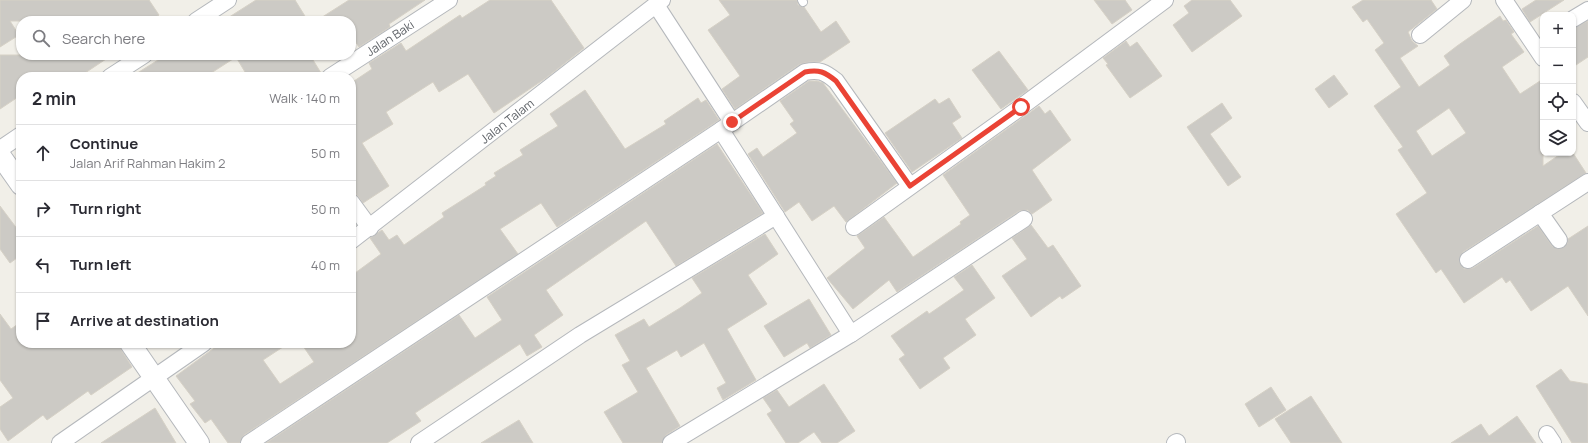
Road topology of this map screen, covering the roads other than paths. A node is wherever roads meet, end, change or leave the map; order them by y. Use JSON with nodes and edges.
{"nodes":[{"id":1,"x":228,"y":0,"type":"edge"},
{"id":2,"x":449,"y":0,"type":"edge"},
{"id":3,"x":1165,"y":0,"type":"edge"},
{"id":4,"x":1463,"y":0,"type":"edge"},
{"id":5,"x":1504,"y":0,"type":"edge"},
{"id":6,"x":659,"y":2,"type":"edge"},
{"id":7,"x":1588,"y":10,"type":"edge"},
{"id":8,"x":204,"y":16,"type":"edge"},
{"id":9,"x":1576,"y":17,"type":"edge"},
{"id":10,"x":1420,"y":35,"type":"dead end"},
{"id":11,"x":1538,"y":41,"type":"edge"},
{"id":12,"x":136,"y":60,"type":"edge"},
{"id":13,"x":118,"y":72,"type":"edge"},
{"id":14,"x":338,"y":72,"type":"edge"},
{"id":15,"x":1576,"y":106,"type":"edge"},
{"id":16,"x":1588,"y":124,"type":"edge"},
{"id":17,"x":726,"y":126,"type":"junction"},
{"id":18,"x":16,"y":138,"type":"edge"},
{"id":19,"x":0,"y":148,"type":"edge"},
{"id":20,"x":0,"y":154,"type":"edge"},
{"id":21,"x":16,"y":178,"type":"edge"},
{"id":22,"x":1588,"y":182,"type":"edge"},
{"id":23,"x":910,"y":186,"type":"junction"},
{"id":24,"x":356,"y":209,"type":"edge"},
{"id":25,"x":1540,"y":213,"type":"junction"},
{"id":26,"x":776,"y":216,"type":"junction"},
{"id":27,"x":1024,"y":219,"type":"dead end"},
{"id":28,"x":854,"y":227,"type":"dead end"},
{"id":29,"x":370,"y":228,"type":"junction"},
{"id":30,"x":356,"y":238,"type":"edge"},
{"id":31,"x":1559,"y":240,"type":"dead end"},
{"id":32,"x":1468,"y":260,"type":"dead end"},
{"id":33,"x":851,"y":334,"type":"junction"},
{"id":34,"x":133,"y":348,"type":"edge"},
{"id":35,"x":197,"y":348,"type":"edge"},
{"id":36,"x":154,"y":378,"type":"junction"},
{"id":37,"x":60,"y":443,"type":"edge"},
{"id":38,"x":199,"y":443,"type":"edge"},
{"id":39,"x":249,"y":443,"type":"edge"},
{"id":40,"x":419,"y":443,"type":"edge"},
{"id":41,"x":671,"y":443,"type":"edge"}],
"edges":[{"from":1,"to":8,"type":"street"},
{"from":2,"to":14,"type":"street","name":"Jalan Baki"},
{"from":3,"to":23,"type":"street"},
{"from":4,"to":10,"type":"street"},
{"from":5,"to":11,"type":"street"},
{"from":6,"to":17,"type":"street"},
{"from":6,"to":29,"type":"street","name":"Jalan Talam"},
{"from":7,"to":9,"type":"street"},
{"from":12,"to":13,"type":"street"},
{"from":15,"to":16,"type":"street"},
{"from":17,"to":23,"type":"street"},
{"from":17,"to":26,"type":"street"},
{"from":17,"to":39,"type":"street"},
{"from":18,"to":19,"type":"street"},
{"from":20,"to":21,"type":"street"},
{"from":22,"to":25,"type":"street"},
{"from":23,"to":28,"type":"street"},
{"from":24,"to":29,"type":"street"},
{"from":25,"to":31,"type":"street"},
{"from":25,"to":32,"type":"street"},
{"from":26,"to":33,"type":"street"},
{"from":26,"to":40,"type":"street"},
{"from":27,"to":33,"type":"street"},
{"from":29,"to":30,"type":"street","name":"Jalan Talam"},
{"from":33,"to":41,"type":"street"},
{"from":34,"to":36,"type":"street"},
{"from":35,"to":36,"type":"street"},
{"from":36,"to":37,"type":"street"},
{"from":36,"to":38,"type":"street"}]}
